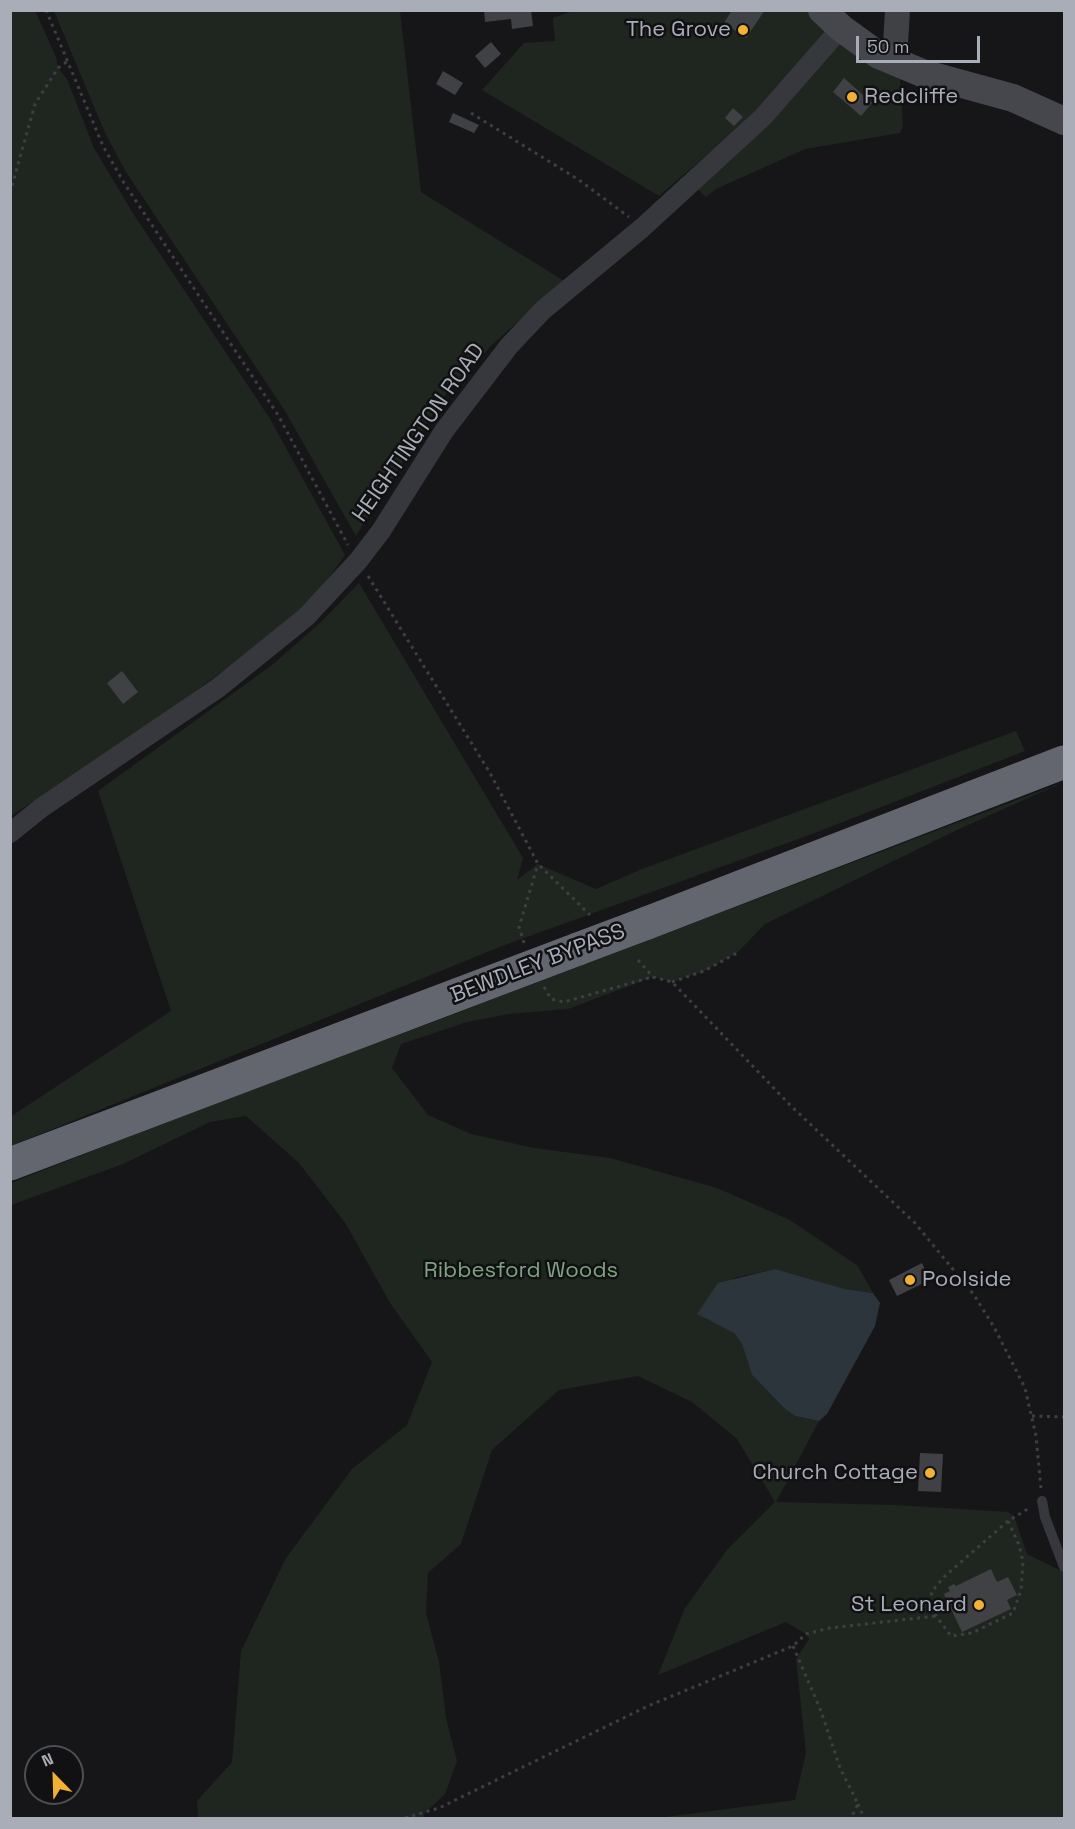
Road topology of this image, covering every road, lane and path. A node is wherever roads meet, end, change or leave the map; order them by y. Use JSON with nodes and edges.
{"nodes":[{"id":1,"x":46,"y":10,"type":"edge"},
{"id":2,"x":831,"y":19,"type":"edge"},
{"id":3,"x":68,"y":61,"type":"junction"},
{"id":4,"x":471,"y":113,"type":"dead end"},
{"id":5,"x":1065,"y":121,"type":"edge"},
{"id":6,"x":10,"y":193,"type":"edge"},
{"id":7,"x":642,"y":228,"type":"junction"},
{"id":8,"x":358,"y":561,"type":"junction"},
{"id":9,"x":1065,"y":762,"type":"edge"},
{"id":10,"x":10,"y":833,"type":"edge"},
{"id":11,"x":538,"y":864,"type":"junction"},
{"id":12,"x":590,"y":915,"type":"dead end"},
{"id":13,"x":737,"y":953,"type":"dead end"},
{"id":14,"x":638,"y":960,"type":"dead end"},
{"id":15,"x":532,"y":967,"type":"junction"},
{"id":16,"x":653,"y":977,"type":"junction"},
{"id":17,"x":672,"y":982,"type":"junction"},
{"id":18,"x":10,"y":1164,"type":"edge"},
{"id":19,"x":1032,"y":1416,"type":"junction"},
{"id":20,"x":1065,"y":1417,"type":"edge"},
{"id":21,"x":1042,"y":1501,"type":"junction"},
{"id":22,"x":1008,"y":1521,"type":"junction"},
{"id":23,"x":1065,"y":1567,"type":"edge"},
{"id":24,"x":936,"y":1616,"type":"junction"},
{"id":25,"x":793,"y":1646,"type":"junction"},
{"id":26,"x":858,"y":1804,"type":"junction"},
{"id":27,"x":405,"y":1818,"type":"edge"},
{"id":28,"x":851,"y":1818,"type":"edge"},
{"id":29,"x":864,"y":1818,"type":"edge"}],
"edges":[{"from":1,"to":3,"type":"path"},
{"from":2,"to":5,"type":"main road"},
{"from":2,"to":7,"type":"street","name":"HEIGHTINGTON ROAD"},
{"from":3,"to":6,"type":"path"},
{"from":3,"to":8,"type":"path"},
{"from":4,"to":7,"type":"path"},
{"from":7,"to":8,"type":"street","name":"HEIGHTINGTON ROAD"},
{"from":8,"to":10,"type":"street","name":"HEIGHTINGTON ROAD"},
{"from":8,"to":11,"type":"path"},
{"from":9,"to":15,"type":"highway","name":"BEWDLEY BYPASS","bridge":true},
{"from":11,"to":12,"type":"path"},
{"from":11,"to":15,"type":"path"},
{"from":13,"to":17,"type":"path"},
{"from":14,"to":16,"type":"path"},
{"from":15,"to":16,"type":"path"},
{"from":15,"to":18,"type":"highway","name":"BEWDLEY BYPASS"},
{"from":16,"to":17,"type":"path"},
{"from":17,"to":19,"type":"path"},
{"from":19,"to":20,"type":"path"},
{"from":19,"to":21,"type":"path"},
{"from":21,"to":22,"type":"path"},
{"from":21,"to":23,"type":"lane"},
{"from":22,"to":24,"type":"path"},
{"from":22,"to":24,"type":"path"},
{"from":24,"to":25,"type":"path"},
{"from":25,"to":26,"type":"path"},
{"from":25,"to":27,"type":"path"},
{"from":26,"to":28,"type":"path"},
{"from":26,"to":29,"type":"path"}]}
